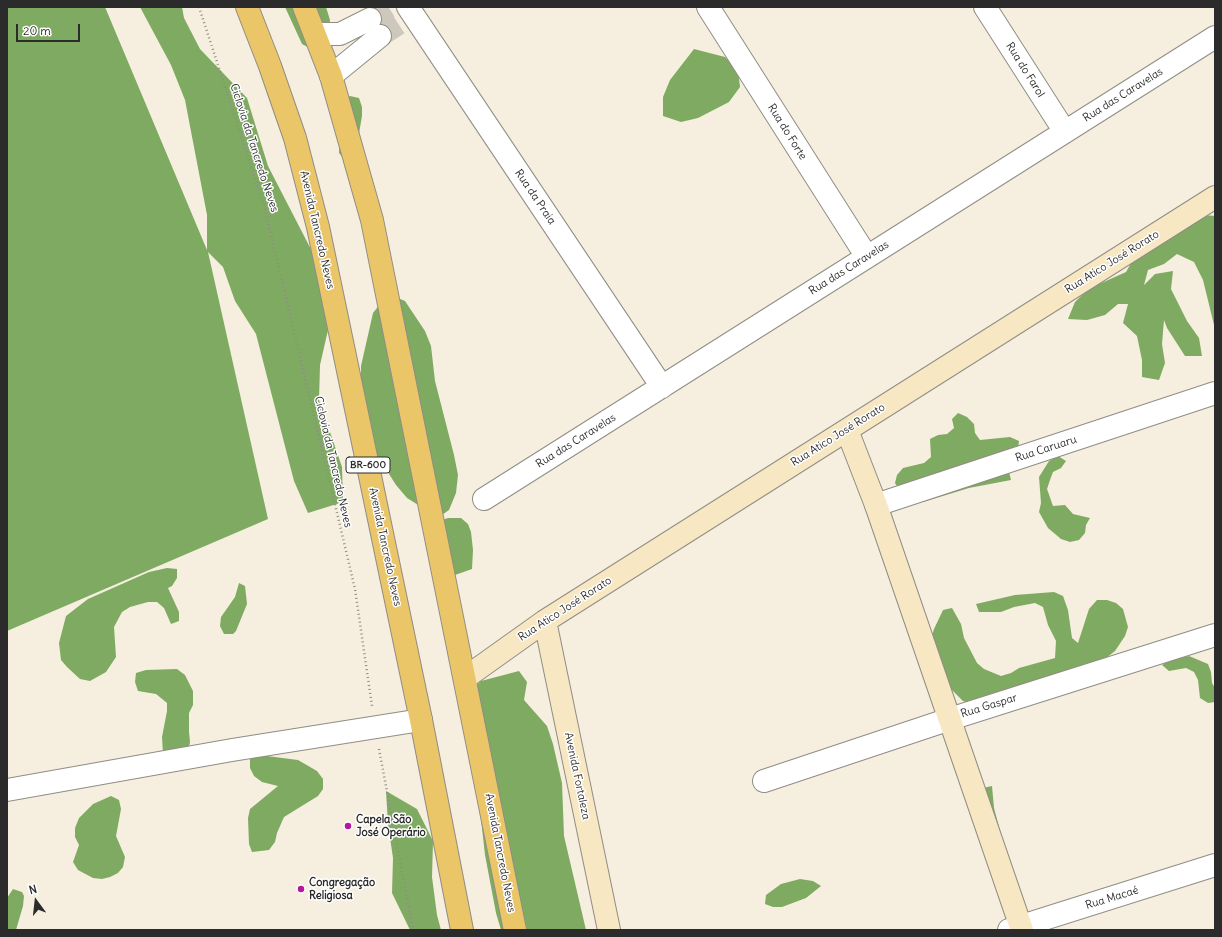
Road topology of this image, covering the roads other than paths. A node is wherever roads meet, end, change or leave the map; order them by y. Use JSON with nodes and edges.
{"nodes":[{"id":1,"x":247,"y":7,"type":"edge"},
{"id":2,"x":304,"y":7,"type":"edge"},
{"id":3,"x":708,"y":7,"type":"edge"},
{"id":4,"x":985,"y":7,"type":"edge"},
{"id":5,"x":409,"y":13,"type":"edge"},
{"id":6,"x":315,"y":34,"type":"junction"},
{"id":7,"x":1215,"y":37,"type":"edge"},
{"id":8,"x":331,"y":76,"type":"junction"},
{"id":9,"x":1065,"y":132,"type":"junction"},
{"id":10,"x":1215,"y":197,"type":"edge"},
{"id":11,"x":867,"y":257,"type":"junction"},
{"id":12,"x":662,"y":387,"type":"junction"},
{"id":13,"x":1215,"y":393,"type":"edge"},
{"id":14,"x":847,"y":430,"type":"junction"},
{"id":15,"x":484,"y":499,"type":"dead end"},
{"id":16,"x":876,"y":505,"type":"junction"},
{"id":17,"x":544,"y":622,"type":"junction"},
{"id":18,"x":1215,"y":635,"type":"edge"},
{"id":19,"x":465,"y":678,"type":"junction"},
{"id":20,"x":950,"y":719,"type":"junction"},
{"id":21,"x":421,"y":720,"type":"junction"},
{"id":22,"x":764,"y":781,"type":"dead end"},
{"id":23,"x":7,"y":790,"type":"edge"},
{"id":24,"x":1215,"y":865,"type":"edge"},
{"id":25,"x":1017,"y":929,"type":"edge"},
{"id":26,"x":462,"y":930,"type":"edge"},
{"id":27,"x":515,"y":930,"type":"edge"},
{"id":28,"x":609,"y":930,"type":"edge"}],
"edges":[{"from":1,"to":21,"type":"main road","name":"Avenida Tancredo Neves","number":"BR-600"},
{"from":2,"to":6,"type":"main road","name":"Avenida Tancredo Neves"},
{"from":3,"to":11,"type":"street","name":"Rua do Forte"},
{"from":4,"to":9,"type":"street","name":"Rua do Farol"},
{"from":5,"to":12,"type":"street","name":"Rua da Praia"},
{"from":6,"to":8,"type":"main road","name":"Avenida Tancredo Neves"},
{"from":6,"to":8,"type":"street"},
{"from":7,"to":9,"type":"street","name":"Rua das Caravelas"},
{"from":8,"to":19,"type":"main road","name":"Avenida Tancredo Neves"},
{"from":9,"to":11,"type":"street","name":"Rua das Caravelas"},
{"from":10,"to":14,"type":"street","name":"Rua Atico José Rorato"},
{"from":11,"to":12,"type":"street","name":"Rua das Caravelas"},
{"from":12,"to":15,"type":"street","name":"Rua das Caravelas"},
{"from":13,"to":16,"type":"street","name":"Rua Caruaru"},
{"from":14,"to":16,"type":"street"},
{"from":14,"to":17,"type":"street","name":"Rua Atico José Rorato"},
{"from":16,"to":20,"type":"street"},
{"from":17,"to":19,"type":"street","name":"Rua Atico José Rorato"},
{"from":17,"to":28,"type":"street","name":"Avenida Fortaleza"},
{"from":18,"to":20,"type":"street","name":"Rua Gaspar"},
{"from":19,"to":27,"type":"main road","name":"Avenida Tancredo Neves"},
{"from":20,"to":22,"type":"street","name":"Rua Gaspar"},
{"from":20,"to":25,"type":"street"},
{"from":21,"to":23,"type":"street"},
{"from":21,"to":26,"type":"main road","name":"Avenida Tancredo Neves","number":"BR-600"},
{"from":24,"to":25,"type":"street","name":"Rua Macaé"}]}
